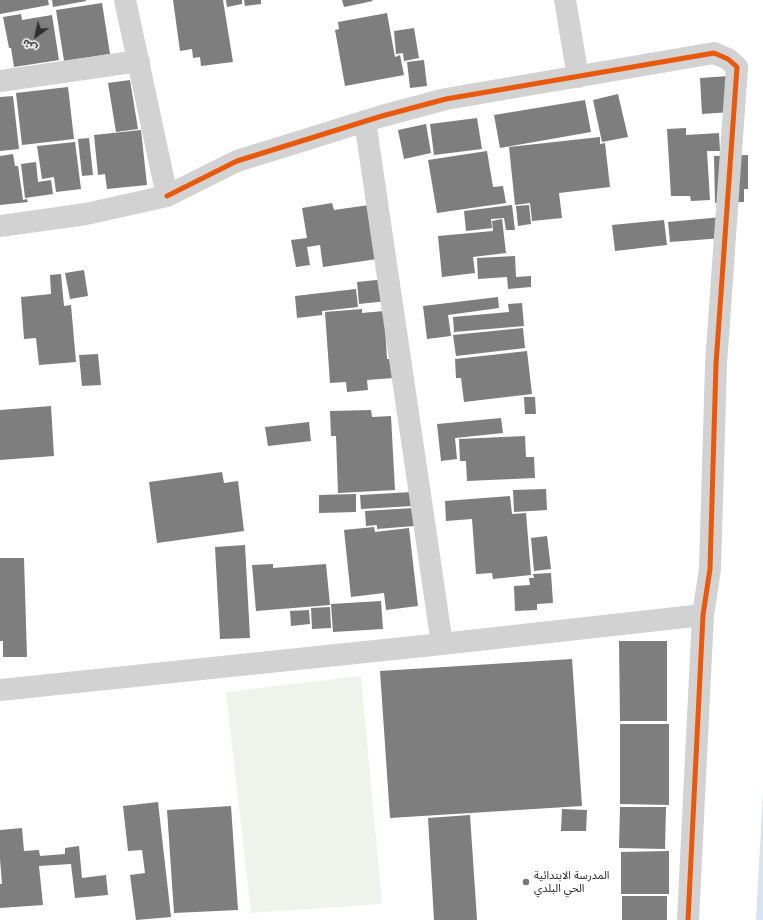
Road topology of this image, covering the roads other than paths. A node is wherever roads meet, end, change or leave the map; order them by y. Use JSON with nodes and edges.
{"nodes":[{"id":1,"x":125,"y":0,"type":"edge"},
{"id":2,"x":565,"y":0,"type":"edge"},
{"id":3,"x":139,"y":61,"type":"junction"},
{"id":4,"x":578,"y":77,"type":"junction"},
{"id":5,"x":0,"y":81,"type":"edge"},
{"id":6,"x":365,"y":121,"type":"junction"},
{"id":7,"x":167,"y":196,"type":"junction"},
{"id":8,"x":0,"y":226,"type":"edge"},
{"id":9,"x":703,"y":615,"type":"junction"},
{"id":10,"x":442,"y":644,"type":"junction"},
{"id":11,"x":0,"y":690,"type":"edge"},
{"id":12,"x":688,"y":920,"type":"edge"}],
"edges":[{"from":1,"to":3,"type":"street"},
{"from":2,"to":4,"type":"street"},
{"from":3,"to":5,"type":"street"},
{"from":3,"to":7,"type":"street"},
{"from":4,"to":6,"type":"street"},
{"from":4,"to":9,"type":"street"},
{"from":6,"to":7,"type":"street"},
{"from":6,"to":10,"type":"street"},
{"from":7,"to":8,"type":"street"},
{"from":9,"to":10,"type":"street"},
{"from":9,"to":12,"type":"street"},
{"from":10,"to":11,"type":"street"}]}
